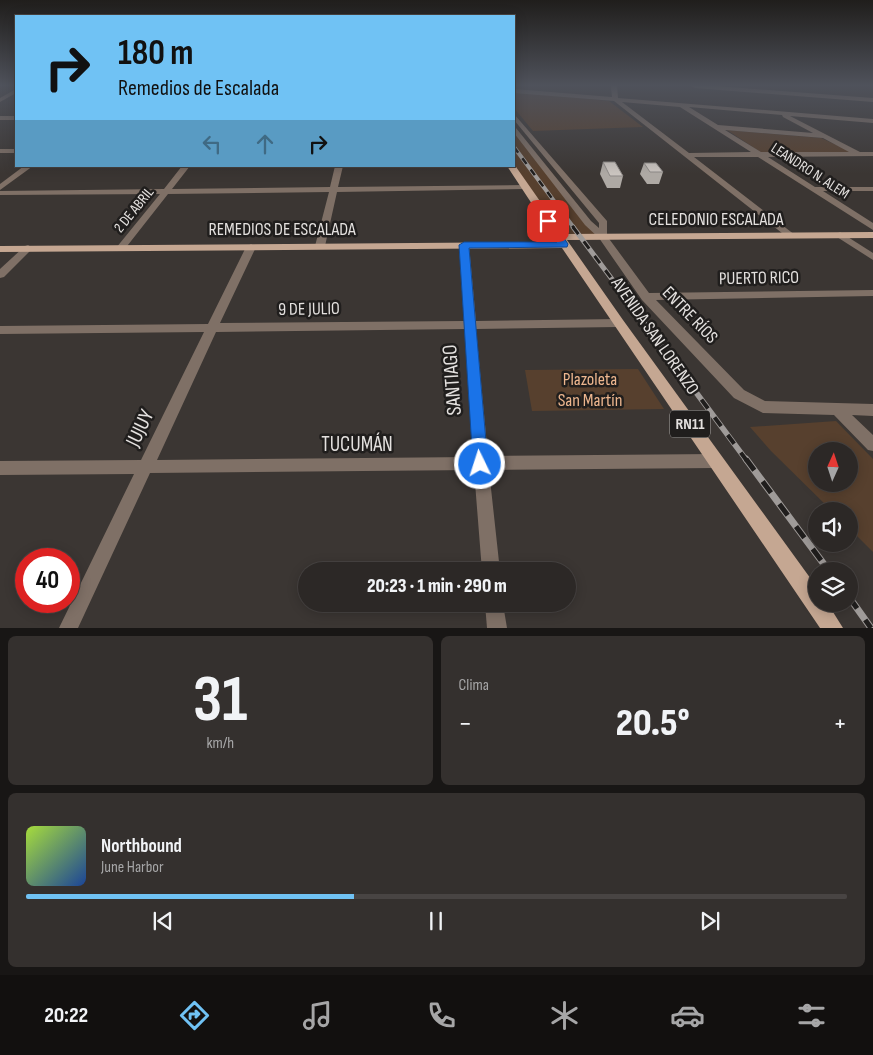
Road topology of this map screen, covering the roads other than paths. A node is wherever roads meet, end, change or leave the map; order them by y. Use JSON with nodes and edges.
{"nodes":[{"id":1,"x":636,"y":115,"type":"edge"},
{"id":2,"x":698,"y":115,"type":"edge"},
{"id":3,"x":783,"y":115,"type":"edge"},
{"id":4,"x":809,"y":115,"type":"edge"},
{"id":5,"x":515,"y":117,"type":"edge"},
{"id":6,"x":0,"y":118,"type":"edge"},
{"id":7,"x":15,"y":118,"type":"edge"},
{"id":8,"x":858,"y":119,"type":"junction"},
{"id":9,"x":873,"y":121,"type":"edge"},
{"id":10,"x":716,"y":127,"type":"junction"},
{"id":11,"x":873,"y":127,"type":"edge"},
{"id":12,"x":524,"y":128,"type":"junction"},
{"id":13,"x":515,"y":129,"type":"edge"},
{"id":14,"x":515,"y":130,"type":"edge"},
{"id":15,"x":823,"y":136,"type":"junction"},
{"id":16,"x":0,"y":151,"type":"edge"},
{"id":17,"x":15,"y":151,"type":"edge"},
{"id":18,"x":859,"y":154,"type":"junction"},
{"id":19,"x":873,"y":154,"type":"edge"},
{"id":20,"x":687,"y":155,"type":"junction"},
{"id":21,"x":760,"y":155,"type":"junction"},
{"id":22,"x":873,"y":161,"type":"edge"},
{"id":23,"x":554,"y":164,"type":"junction"},
{"id":24,"x":542,"y":165,"type":"junction"},
{"id":25,"x":28,"y":167,"type":"edge"},
{"id":26,"x":185,"y":167,"type":"edge"},
{"id":27,"x":339,"y":167,"type":"edge"},
{"id":28,"x":512,"y":167,"type":"edge"},
{"id":29,"x":525,"y":187,"type":"junction"},
{"id":30,"x":0,"y":188,"type":"edge"},
{"id":31,"x":814,"y":189,"type":"junction"},
{"id":32,"x":873,"y":189,"type":"edge"},
{"id":33,"x":333,"y":190,"type":"junction"},
{"id":34,"x":166,"y":191,"type":"junction"},
{"id":35,"x":0,"y":193,"type":"edge"},
{"id":36,"x":873,"y":227,"type":"edge"},
{"id":37,"x":790,"y":235,"type":"junction"},
{"id":38,"x":840,"y":235,"type":"junction"},
{"id":39,"x":873,"y":235,"type":"edge"},
{"id":40,"x":602,"y":236,"type":"junction"},
{"id":41,"x":561,"y":241,"type":"junction"},
{"id":42,"x":464,"y":245,"type":"junction"},
{"id":43,"x":320,"y":246,"type":"junction"},
{"id":44,"x":251,"y":247,"type":"junction"},
{"id":45,"x":28,"y":248,"type":"junction"},
{"id":46,"x":121,"y":248,"type":"junction"},
{"id":47,"x":0,"y":249,"type":"edge"},
{"id":48,"x":873,"y":257,"type":"edge"},
{"id":49,"x":0,"y":275,"type":"edge"},
{"id":50,"x":873,"y":294,"type":"edge"},
{"id":51,"x":646,"y":297,"type":"junction"},
{"id":52,"x":618,"y":323,"type":"junction"},
{"id":53,"x":471,"y":324,"type":"junction"},
{"id":54,"x":212,"y":328,"type":"junction"},
{"id":55,"x":0,"y":330,"type":"edge"},
{"id":56,"x":873,"y":410,"type":"edge"},
{"id":57,"x":839,"y":411,"type":"junction"},
{"id":58,"x":873,"y":445,"type":"edge"},
{"id":59,"x":714,"y":461,"type":"junction"},
{"id":60,"x":480,"y":464,"type":"junction"},
{"id":61,"x":145,"y":466,"type":"junction"},
{"id":62,"x":0,"y":468,"type":"edge"},
{"id":63,"x":490,"y":562,"type":"edge"},
{"id":64,"x":808,"y":593,"type":"edge"},
{"id":65,"x":495,"y":612,"type":"edge"},
{"id":66,"x":822,"y":612,"type":"edge"},
{"id":67,"x":68,"y":628,"type":"edge"},
{"id":68,"x":497,"y":628,"type":"edge"},
{"id":69,"x":833,"y":628,"type":"edge"}],
"edges":[{"from":1,"to":20,"type":"street"},
{"from":2,"to":10,"type":"street","name":"LEANDRO N. ALEM"},
{"from":3,"to":15,"type":"street"},
{"from":4,"to":8,"type":"street"},
{"from":5,"to":12,"type":"street","name":"ENTRE RÍOS"},
{"from":6,"to":7,"type":"street"},
{"from":8,"to":9,"type":"street"},
{"from":8,"to":11,"type":"street"},
{"from":10,"to":15,"type":"street"},
{"from":10,"to":21,"type":"street","name":"LEANDRO N. ALEM"},
{"from":12,"to":13,"type":"street"},
{"from":12,"to":23,"type":"street","name":"ENTRE RÍOS"},
{"from":14,"to":24,"type":"street","name":"ENTRE RÍOS"},
{"from":15,"to":18,"type":"street"},
{"from":16,"to":17,"type":"street"},
{"from":18,"to":19,"type":"street"},
{"from":18,"to":21,"type":"street"},
{"from":18,"to":22,"type":"street"},
{"from":20,"to":21,"type":"street"},
{"from":20,"to":37,"type":"street"},
{"from":21,"to":31,"type":"street","name":"LEANDRO N. ALEM"},
{"from":23,"to":24,"type":"street"},
{"from":23,"to":40,"type":"street","name":"ENTRE RÍOS"},
{"from":24,"to":40,"type":"street","name":"ENTRE RÍOS"},
{"from":25,"to":30,"type":"street"},
{"from":26,"to":34,"type":"street","name":"2 DE ABRIL"},
{"from":27,"to":33,"type":"street"},
{"from":28,"to":29,"type":"main road","name":"AVENIDA SAN LORENZO","number":"RN11"},
{"from":29,"to":33,"type":"street"},
{"from":29,"to":41,"type":"main road","name":"AVENIDA SAN LORENZO","number":"RN11"},
{"from":31,"to":32,"type":"street"},
{"from":31,"to":36,"type":"street","name":"LEANDRO N. ALEM"},
{"from":33,"to":34,"type":"street"},
{"from":33,"to":43,"type":"street"},
{"from":34,"to":35,"type":"street"},
{"from":34,"to":46,"type":"street","name":"2 DE ABRIL"},
{"from":37,"to":38,"type":"main road","name":"CELEDONIO ESCALADA"},
{"from":37,"to":40,"type":"main road","name":"CELEDONIO ESCALADA"},
{"from":38,"to":39,"type":"main road","name":"CELEDONIO ESCALADA"},
{"from":38,"to":48,"type":"street"},
{"from":40,"to":41,"type":"main road","name":"CELEDONIO ESCALADA"},
{"from":40,"to":51,"type":"street","name":"ENTRE RÍOS"},
{"from":41,"to":42,"type":"main road","name":"REMEDIOS DE ESCALADA"},
{"from":41,"to":52,"type":"main road","name":"AVENIDA SAN LORENZO","number":"RN11"},
{"from":42,"to":43,"type":"main road","name":"REMEDIOS DE ESCALADA"},
{"from":42,"to":53,"type":"street","name":"SANTIAGO"},
{"from":43,"to":44,"type":"main road","name":"REMEDIOS DE ESCALADA"},
{"from":44,"to":46,"type":"main road","name":"REMEDIOS DE ESCALADA"},
{"from":44,"to":54,"type":"street","name":"JUJUY"},
{"from":45,"to":46,"type":"main road","name":"REMEDIOS DE ESCALADA"},
{"from":45,"to":47,"type":"main road","name":"REMEDIOS DE ESCALADA"},
{"from":45,"to":49,"type":"street"},
{"from":50,"to":51,"type":"street","name":"PUERTO RICO"},
{"from":51,"to":57,"type":"street","name":"ENTRE RÍOS"},
{"from":52,"to":53,"type":"street","name":"9 DE JULIO"},
{"from":52,"to":59,"type":"main road","name":"AVENIDA SAN LORENZO","number":"RN11"},
{"from":53,"to":54,"type":"street","name":"9 DE JULIO"},
{"from":53,"to":60,"type":"street","name":"SANTIAGO"},
{"from":54,"to":55,"type":"street","name":"9 DE JULIO"},
{"from":54,"to":61,"type":"street","name":"JUJUY"},
{"from":56,"to":57,"type":"street"},
{"from":57,"to":58,"type":"street"},
{"from":59,"to":60,"type":"street","name":"TUCUMÁN"},
{"from":59,"to":64,"type":"main road","name":"AVENIDA SAN LORENZO","number":"RN11"},
{"from":60,"to":61,"type":"street","name":"TUCUMÁN"},
{"from":60,"to":63,"type":"street","name":"SANTIAGO"},
{"from":61,"to":62,"type":"street","name":"TUCUMÁN"},
{"from":61,"to":67,"type":"street","name":"JUJUY"},
{"from":65,"to":68,"type":"street"},
{"from":66,"to":69,"type":"main road","name":"AVENIDA SAN LORENZO","number":"RN11"}]}
